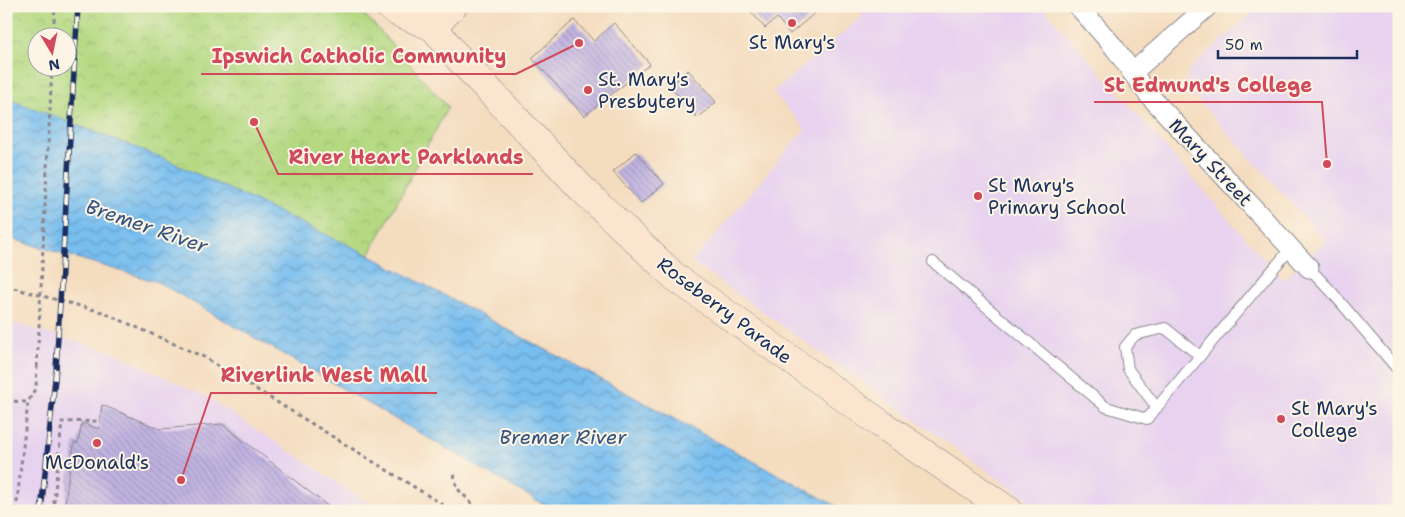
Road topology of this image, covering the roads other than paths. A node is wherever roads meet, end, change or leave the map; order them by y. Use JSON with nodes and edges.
{"nodes":[{"id":1,"x":388,"y":6,"type":"edge"},
{"id":2,"x":453,"y":6,"type":"edge"},
{"id":3,"x":1078,"y":6,"type":"edge"},
{"id":4,"x":1208,"y":6,"type":"edge"},
{"id":5,"x":424,"y":17,"type":"edge"},
{"id":6,"x":1132,"y":73,"type":"junction"},
{"id":7,"x":1291,"y":248,"type":"junction"},
{"id":8,"x":933,"y":262,"type":"dead end"},
{"id":9,"x":1309,"y":268,"type":"joint"},
{"id":10,"x":1200,"y":356,"type":"junction"},
{"id":11,"x":1399,"y":371,"type":"edge"},
{"id":12,"x":1157,"y":408,"type":"junction"},
{"id":13,"x":1009,"y":511,"type":"edge"}],
"edges":[{"from":1,"to":5,"type":"street"},
{"from":2,"to":5,"type":"street"},
{"from":3,"to":6,"type":"street","name":"Mary Street"},
{"from":4,"to":6,"type":"street"},
{"from":5,"to":13,"type":"street","name":"Roseberry Parade"},
{"from":6,"to":7,"type":"street","name":"Mary Street"},
{"from":7,"to":9,"type":"street","name":"Mary Street"},
{"from":7,"to":10,"type":"lane"},
{"from":8,"to":12,"type":"lane"},
{"from":9,"to":11,"type":"lane"},
{"from":10,"to":12,"type":"lane"},
{"from":10,"to":12,"type":"lane"}]}
